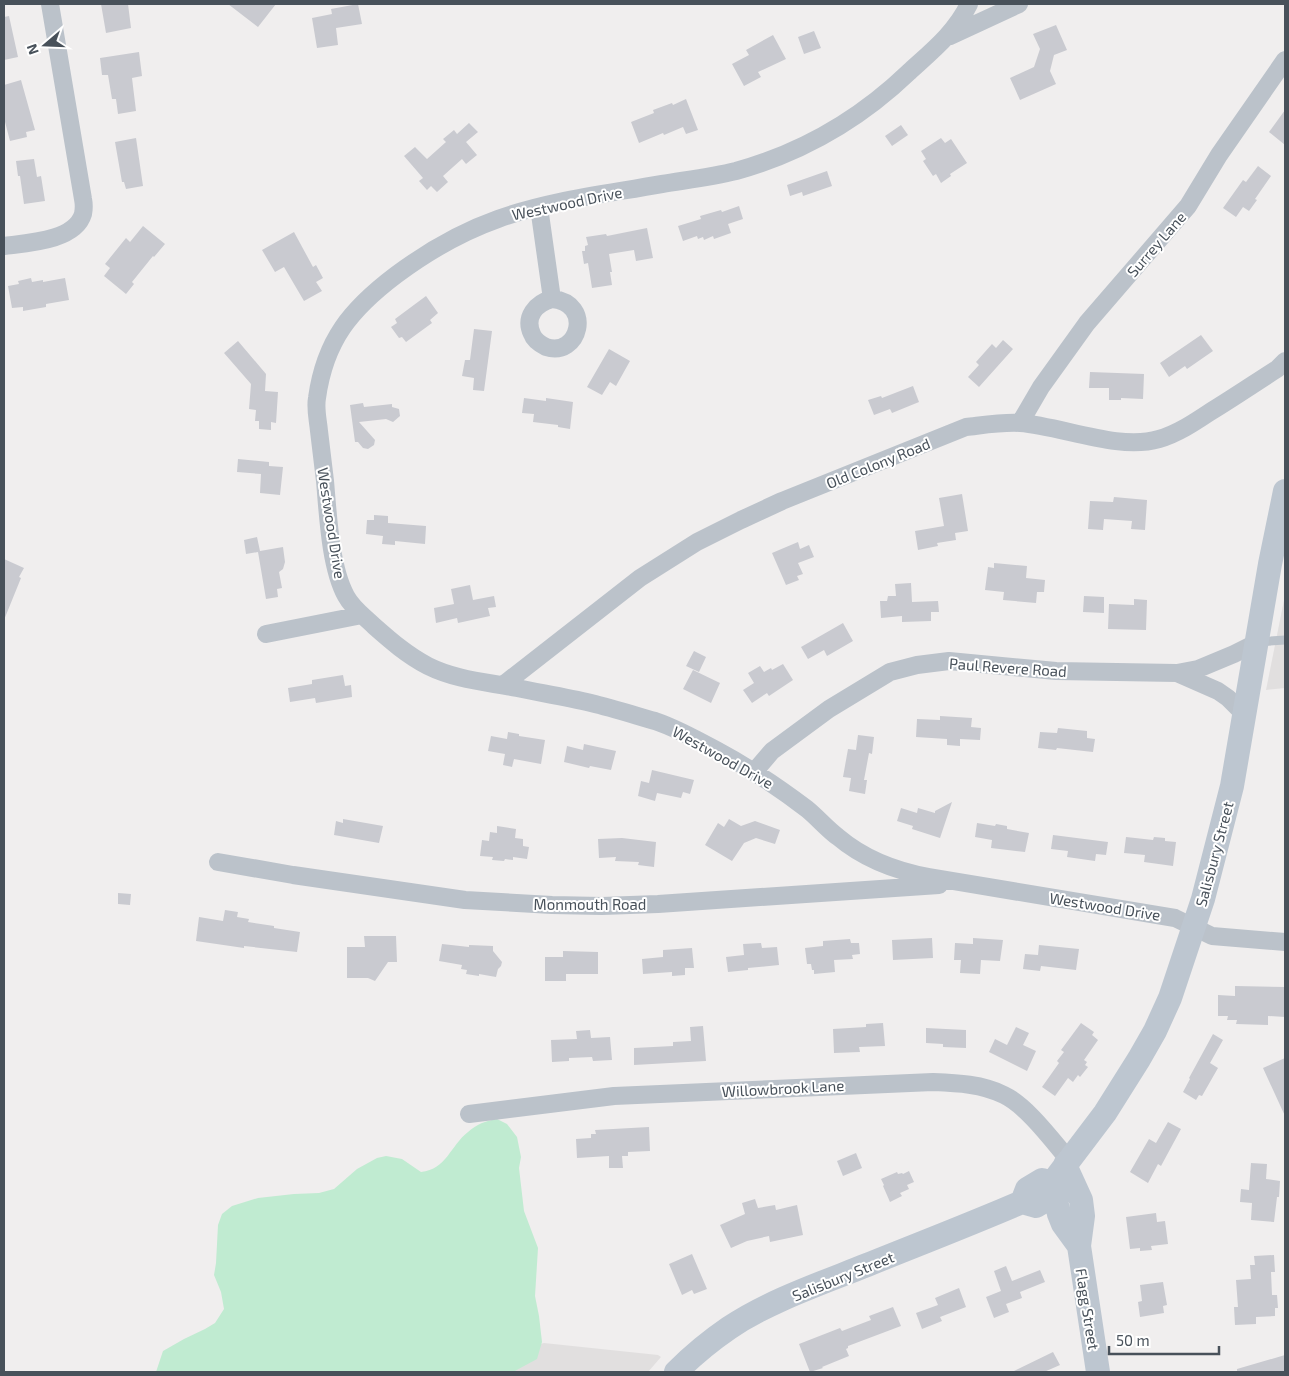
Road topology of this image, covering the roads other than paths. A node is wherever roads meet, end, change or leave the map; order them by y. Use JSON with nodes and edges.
{"nodes":[{"id":1,"x":50,"y":4,"type":"edge"},
{"id":2,"x":969,"y":4,"type":"edge"},
{"id":3,"x":1019,"y":4,"type":"edge"},
{"id":4,"x":945,"y":38,"type":"junction"},
{"id":5,"x":1285,"y":60,"type":"edge"},
{"id":6,"x":539,"y":207,"type":"junction"},
{"id":7,"x":4,"y":246,"type":"edge"},
{"id":8,"x":552,"y":299,"type":"dead end"},
{"id":9,"x":1285,"y":362,"type":"edge"},
{"id":10,"x":1020,"y":423,"type":"junction"},
{"id":11,"x":1285,"y":491,"type":"edge"},
{"id":12,"x":362,"y":615,"type":"junction"},
{"id":13,"x":266,"y":634,"type":"dead end"},
{"id":14,"x":1285,"y":640,"type":"edge"},
{"id":15,"x":1258,"y":642,"type":"junction"},
{"id":16,"x":1177,"y":673,"type":"junction"},
{"id":17,"x":503,"y":685,"type":"junction"},
{"id":18,"x":1245,"y":715,"type":"junction"},
{"id":19,"x":754,"y":772,"type":"junction"},
{"id":20,"x":218,"y":862,"type":"dead end"},
{"id":21,"x":964,"y":883,"type":"junction"},
{"id":22,"x":1194,"y":927,"type":"junction"},
{"id":23,"x":1285,"y":942,"type":"edge"},
{"id":24,"x":469,"y":1114,"type":"dead end"},
{"id":25,"x":1062,"y":1169,"type":"junction"},
{"id":26,"x":676,"y":1372,"type":"edge"},
{"id":27,"x":1098,"y":1372,"type":"edge"}],
"edges":[{"from":1,"to":7,"type":"street"},
{"from":2,"to":4,"type":"street","name":"Westwood Drive"},
{"from":3,"to":4,"type":"street","name":"Westwood Drive"},
{"from":4,"to":6,"type":"street","name":"Westwood Drive"},
{"from":5,"to":10,"type":"street","name":"Surrey Lane"},
{"from":6,"to":8,"type":"street"},
{"from":6,"to":12,"type":"street","name":"Westwood Drive"},
{"from":9,"to":10,"type":"street","name":"Old Colony Road"},
{"from":10,"to":17,"type":"street","name":"Old Colony Road"},
{"from":11,"to":15,"type":"main road","name":"Salisbury Street"},
{"from":12,"to":13,"type":"street"},
{"from":12,"to":17,"type":"street","name":"Westwood Drive"},
{"from":14,"to":15,"type":"lane"},
{"from":15,"to":16,"type":"street","name":"Paul Revere Road"},
{"from":15,"to":18,"type":"main road","name":"Salisbury Street"},
{"from":16,"to":18,"type":"street","name":"Paul Revere Road"},
{"from":16,"to":19,"type":"street","name":"Paul Revere Road"},
{"from":17,"to":19,"type":"street","name":"Westwood Drive"},
{"from":18,"to":22,"type":"main road","name":"Salisbury Street"},
{"from":19,"to":21,"type":"street","name":"Westwood Drive"},
{"from":20,"to":21,"type":"street","name":"Monmouth Road"},
{"from":21,"to":22,"type":"street","name":"Westwood Drive"},
{"from":22,"to":23,"type":"street","name":"Westwood Drive"},
{"from":22,"to":25,"type":"main road","name":"Salisbury Street"},
{"from":24,"to":25,"type":"street","name":"Willowbrook Lane"},
{"from":25,"to":26,"type":"main road","name":"Salisbury Street"},
{"from":25,"to":27,"type":"main road","name":"Flagg Street"}]}
